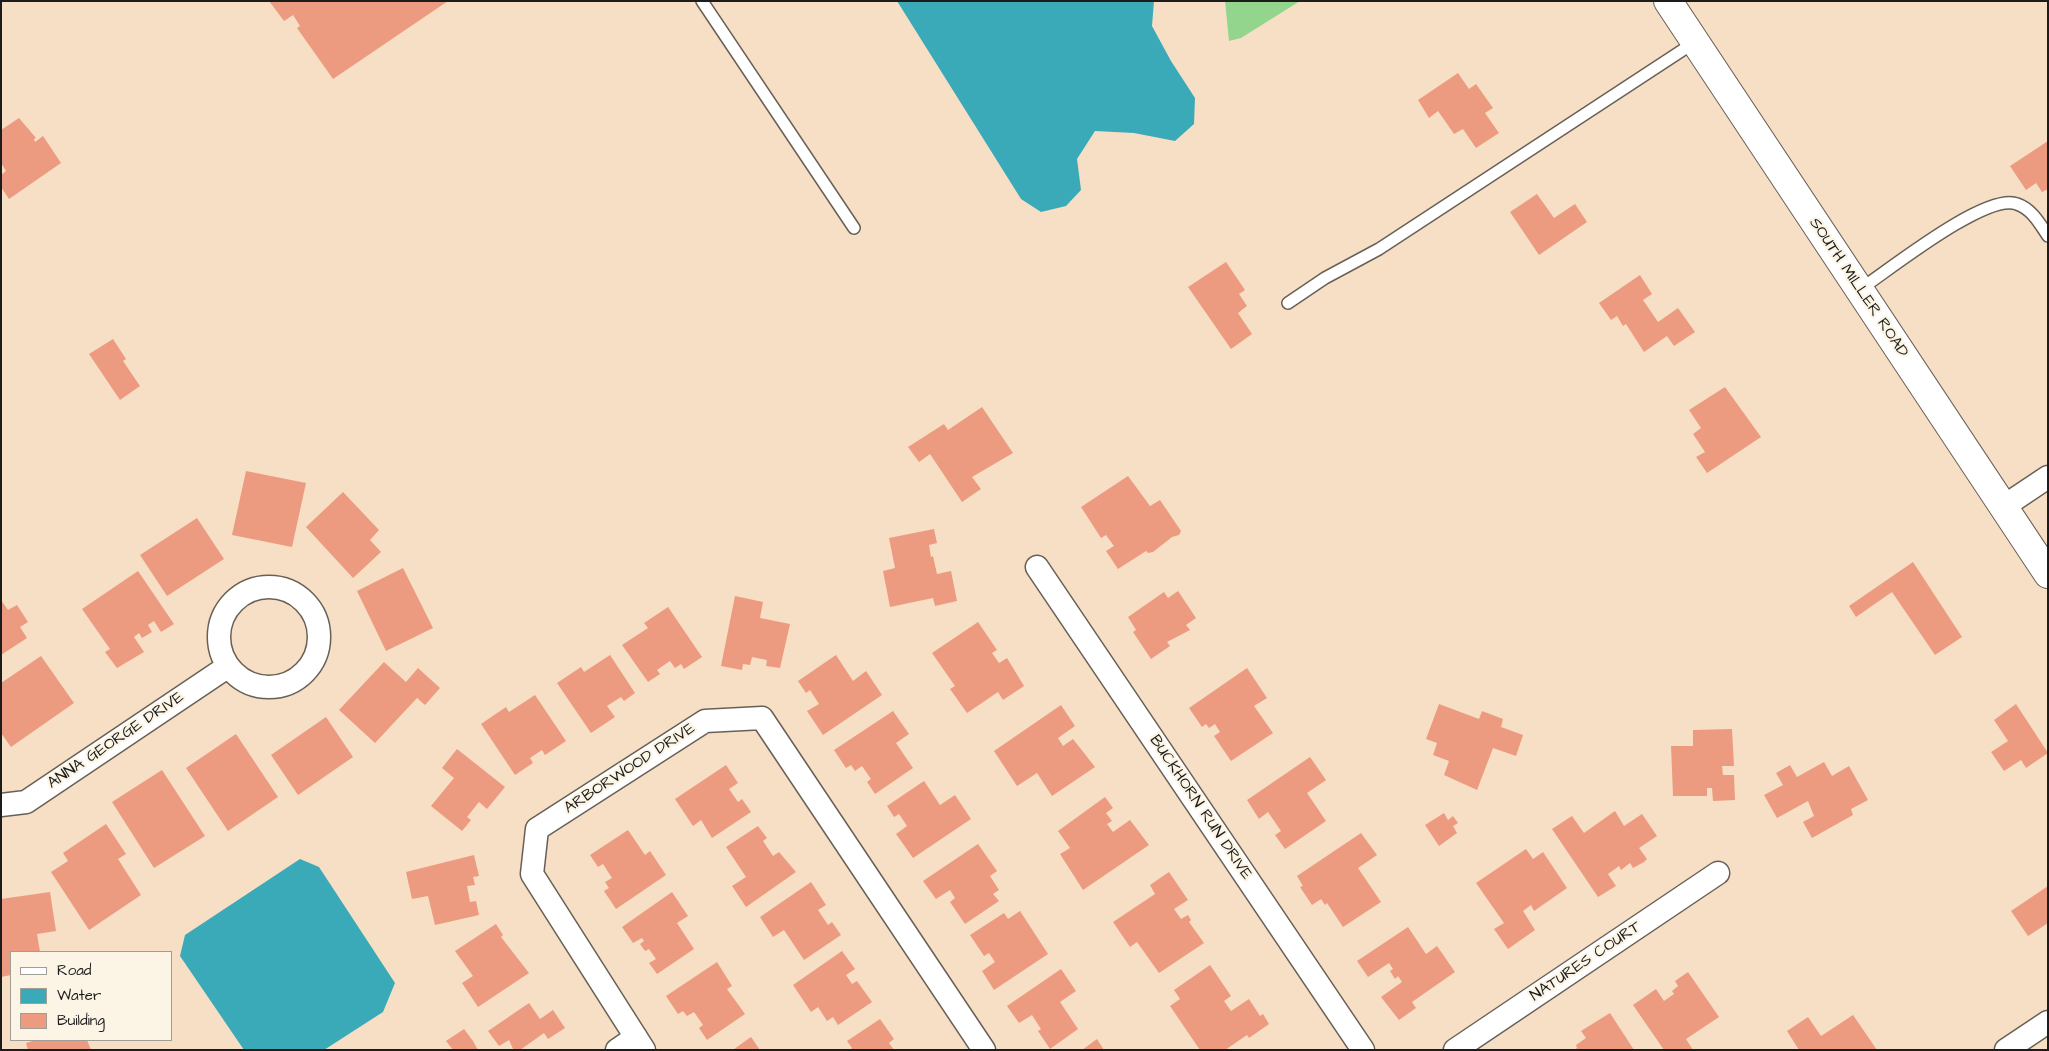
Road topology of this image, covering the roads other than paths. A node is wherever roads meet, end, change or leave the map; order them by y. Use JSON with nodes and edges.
{"nodes":[{"id":1,"x":702,"y":1,"type":"edge"},
{"id":2,"x":1668,"y":1,"type":"edge"},
{"id":3,"x":1695,"y":42,"type":"junction"},
{"id":4,"x":854,"y":228,"type":"dead end"},
{"id":5,"x":2048,"y":236,"type":"edge"},
{"id":6,"x":1859,"y":290,"type":"junction"},
{"id":7,"x":1288,"y":303,"type":"dead end"},
{"id":8,"x":2048,"y":477,"type":"edge"},
{"id":9,"x":2003,"y":507,"type":"junction"},
{"id":10,"x":1037,"y":566,"type":"dead end"},
{"id":11,"x":2048,"y":574,"type":"edge"},
{"id":12,"x":228,"y":667,"type":"junction"},
{"id":13,"x":1,"y":805,"type":"edge"},
{"id":14,"x":1718,"y":873,"type":"dead end"},
{"id":15,"x":2048,"y":1022,"type":"edge"},
{"id":16,"x":640,"y":1043,"type":"edge"},
{"id":17,"x":617,"y":1050,"type":"edge"},
{"id":18,"x":984,"y":1050,"type":"edge"},
{"id":19,"x":1363,"y":1050,"type":"edge"},
{"id":20,"x":1455,"y":1050,"type":"edge"},
{"id":21,"x":2006,"y":1050,"type":"edge"}],
"edges":[{"from":1,"to":4,"type":"lane"},
{"from":2,"to":3,"type":"street","name":"SOUTH MILLER ROAD"},
{"from":3,"to":6,"type":"street","name":"SOUTH MILLER ROAD"},
{"from":3,"to":7,"type":"lane"},
{"from":5,"to":6,"type":"lane"},
{"from":6,"to":9,"type":"street","name":"SOUTH MILLER ROAD"},
{"from":8,"to":9,"type":"street"},
{"from":9,"to":11,"type":"street","name":"SOUTH MILLER ROAD"},
{"from":10,"to":19,"type":"street","name":"BUCKHORN RUN DRIVE"},
{"from":12,"to":12,"type":"street"},
{"from":12,"to":13,"type":"street","name":"ANNA GEORGE DRIVE"},
{"from":14,"to":20,"type":"street","name":"NATURES COURT"},
{"from":15,"to":21,"type":"street"},
{"from":16,"to":17,"type":"street"},
{"from":16,"to":18,"type":"street","name":"ARBORWOOD DRIVE"}]}
